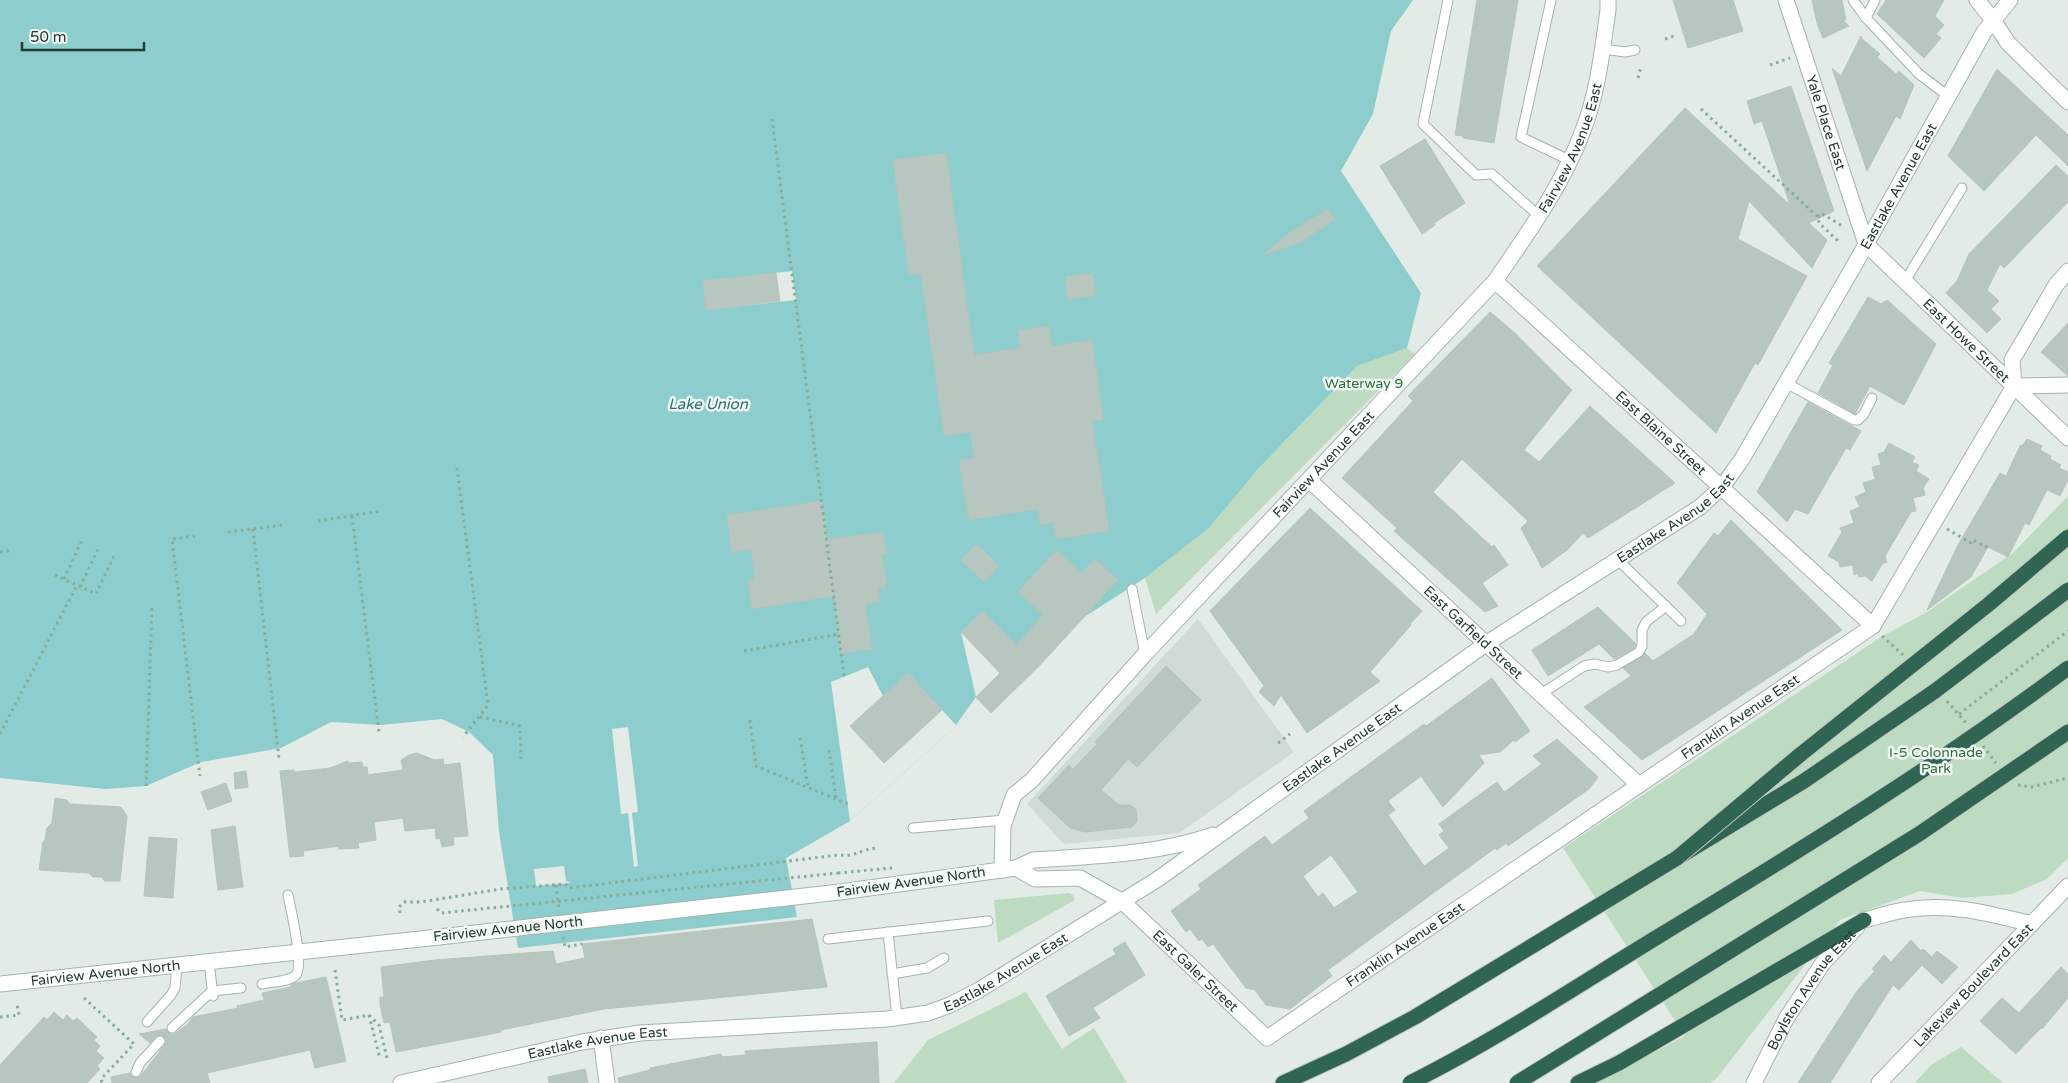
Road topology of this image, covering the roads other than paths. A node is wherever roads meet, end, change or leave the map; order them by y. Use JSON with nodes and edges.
{"nodes":[{"id":1,"x":1448,"y":0,"type":"edge"},
{"id":2,"x":1551,"y":0,"type":"edge"},
{"id":3,"x":1786,"y":0,"type":"edge"},
{"id":4,"x":1853,"y":0,"type":"edge"},
{"id":5,"x":1876,"y":0,"type":"edge"},
{"id":6,"x":1977,"y":0,"type":"edge"},
{"id":7,"x":2010,"y":0,"type":"edge"},
{"id":8,"x":1611,"y":1,"type":"edge"},
{"id":9,"x":1866,"y":18,"type":"junction"},
{"id":10,"x":1993,"y":20,"type":"junction"},
{"id":11,"x":1603,"y":49,"type":"junction"},
{"id":12,"x":1635,"y":50,"type":"dead end"},
{"id":13,"x":1948,"y":96,"type":"junction"},
{"id":14,"x":2068,"y":102,"type":"edge"},
{"id":15,"x":1570,"y":160,"type":"junction"},
{"id":16,"x":1962,"y":188,"type":"dead end"},
{"id":17,"x":1538,"y":216,"type":"junction"},
{"id":18,"x":1866,"y":244,"type":"junction"},
{"id":19,"x":2068,"y":271,"type":"edge"},
{"id":20,"x":1494,"y":280,"type":"junction"},
{"id":21,"x":1905,"y":281,"type":"junction"},
{"id":22,"x":1786,"y":383,"type":"junction"},
{"id":23,"x":2068,"y":385,"type":"edge"},
{"id":24,"x":2014,"y":386,"type":"junction"},
{"id":25,"x":1872,"y":398,"type":"dead end"},
{"id":26,"x":2068,"y":438,"type":"edge"},
{"id":27,"x":1309,"y":480,"type":"junction"},
{"id":28,"x":1722,"y":487,"type":"junction"},
{"id":29,"x":2068,"y":537,"type":"edge"},
{"id":30,"x":1618,"y":560,"type":"junction"},
{"id":31,"x":1132,"y":589,"type":"dead end"},
{"id":32,"x":2068,"y":590,"type":"edge"},
{"id":33,"x":1666,"y":606,"type":"junction"},
{"id":34,"x":1681,"y":621,"type":"dead end"},
{"id":35,"x":1877,"y":631,"type":"junction"},
{"id":36,"x":1487,"y":643,"type":"junction"},
{"id":37,"x":1146,"y":654,"type":"junction"},
{"id":38,"x":2068,"y":668,"type":"edge"},
{"id":39,"x":1542,"y":694,"type":"junction"},
{"id":40,"x":2068,"y":732,"type":"edge"},
{"id":41,"x":1639,"y":785,"type":"junction"},
{"id":42,"x":1005,"y":820,"type":"junction"},
{"id":43,"x":912,"y":828,"type":"dead end"},
{"id":44,"x":1227,"y":830,"type":"junction"},
{"id":45,"x":1677,"y":858,"type":"junction"},
{"id":46,"x":1009,"y":869,"type":"junction"},
{"id":47,"x":2068,"y":886,"type":"edge"},
{"id":48,"x":288,"y":895,"type":"dead end"},
{"id":49,"x":1123,"y":902,"type":"junction"},
{"id":50,"x":1864,"y":920,"type":"junction"},
{"id":51,"x":988,"y":921,"type":"dead end"},
{"id":52,"x":2032,"y":924,"type":"junction"},
{"id":53,"x":888,"y":932,"type":"junction"},
{"id":54,"x":828,"y":939,"type":"dead end"},
{"id":55,"x":297,"y":952,"type":"junction"},
{"id":56,"x":944,"y":958,"type":"dead end"},
{"id":57,"x":209,"y":962,"type":"junction"},
{"id":58,"x":176,"y":965,"type":"junction"},
{"id":59,"x":892,"y":974,"type":"junction"},
{"id":60,"x":0,"y":984,"type":"edge"},
{"id":61,"x":262,"y":984,"type":"dead end"},
{"id":62,"x":241,"y":988,"type":"dead end"},
{"id":63,"x":213,"y":994,"type":"junction"},
{"id":64,"x":897,"y":1018,"type":"junction"},
{"id":65,"x":147,"y":1022,"type":"dead end"},
{"id":66,"x":172,"y":1028,"type":"dead end"},
{"id":67,"x":601,"y":1038,"type":"junction"},
{"id":68,"x":1267,"y":1038,"type":"joint"},
{"id":69,"x":160,"y":1040,"type":"dead end"},
{"id":70,"x":136,"y":1072,"type":"dead end"},
{"id":71,"x":401,"y":1083,"type":"edge"},
{"id":72,"x":607,"y":1083,"type":"edge"},
{"id":73,"x":1283,"y":1083,"type":"edge"},
{"id":74,"x":1410,"y":1083,"type":"edge"},
{"id":75,"x":1517,"y":1083,"type":"edge"},
{"id":76,"x":1578,"y":1083,"type":"edge"},
{"id":77,"x":1754,"y":1083,"type":"edge"},
{"id":78,"x":1879,"y":1083,"type":"edge"}],
"edges":[{"from":1,"to":17,"type":"lane"},
{"from":2,"to":15,"type":"lane"},
{"from":3,"to":18,"type":"street","name":"Yale Place East"},
{"from":4,"to":9,"type":"lane"},
{"from":5,"to":9,"type":"lane"},
{"from":6,"to":10,"type":"street"},
{"from":7,"to":10,"type":"street","name":"Eastlake Avenue East"},
{"from":8,"to":11,"type":"street","name":"Fairview Avenue East"},
{"from":9,"to":13,"type":"lane"},
{"from":10,"to":13,"type":"street","name":"Eastlake Avenue East"},
{"from":10,"to":14,"type":"street"},
{"from":11,"to":12,"type":"lane"},
{"from":11,"to":15,"type":"street","name":"Fairview Avenue East"},
{"from":13,"to":18,"type":"street","name":"Eastlake Avenue East"},
{"from":15,"to":17,"type":"street","name":"Fairview Avenue East"},
{"from":16,"to":21,"type":"lane"},
{"from":17,"to":20,"type":"street","name":"Fairview Avenue East"},
{"from":18,"to":21,"type":"street","name":"East Howe Street"},
{"from":18,"to":22,"type":"street","name":"Eastlake Avenue East"},
{"from":19,"to":24,"type":"street"},
{"from":20,"to":27,"type":"street","name":"Fairview Avenue East"},
{"from":20,"to":28,"type":"street","name":"East Blaine Street"},
{"from":21,"to":24,"type":"street","name":"East Howe Street"},
{"from":22,"to":25,"type":"lane"},
{"from":22,"to":28,"type":"street","name":"Eastlake Avenue East"},
{"from":23,"to":24,"type":"street"},
{"from":24,"to":26,"type":"street","name":"East Howe Street"},
{"from":24,"to":35,"type":"street","name":"Franklin Avenue East"},
{"from":27,"to":36,"type":"street","name":"East Garfield Street"},
{"from":27,"to":37,"type":"street","name":"Fairview Avenue East"},
{"from":28,"to":30,"type":"street","name":"Eastlake Avenue East"},
{"from":28,"to":35,"type":"street","name":"East Blaine Street"},
{"from":29,"to":45,"type":"highway","bridge":true},
{"from":30,"to":33,"type":"lane"},
{"from":30,"to":36,"type":"street","name":"Eastlake Avenue East"},
{"from":31,"to":37,"type":"lane"},
{"from":32,"to":45,"type":"highway","bridge":true},
{"from":33,"to":34,"type":"lane"},
{"from":33,"to":39,"type":"lane"},
{"from":35,"to":41,"type":"street","name":"Franklin Avenue East"},
{"from":36,"to":39,"type":"street","name":"East Garfield Street"},
{"from":36,"to":44,"type":"street","name":"Eastlake Avenue East"},
{"from":37,"to":42,"type":"street","name":"Fairview Avenue East"},
{"from":38,"to":74,"type":"highway","bridge":true},
{"from":39,"to":41,"type":"street","name":"East Garfield Street"},
{"from":40,"to":75,"type":"highway","bridge":true},
{"from":41,"to":68,"type":"street","name":"Franklin Avenue East"},
{"from":42,"to":43,"type":"lane"},
{"from":42,"to":46,"type":"street","name":"Fairview Avenue East"},
{"from":44,"to":46,"type":"street","name":"Fairview Avenue North"},
{"from":44,"to":49,"type":"street","name":"Eastlake Avenue East"},
{"from":45,"to":73,"type":"highway"},
{"from":46,"to":49,"type":"street"},
{"from":46,"to":55,"type":"street","name":"Fairview Avenue North","bridge":true},
{"from":47,"to":52,"type":"street","name":"Lakeview Boulevard East"},
{"from":48,"to":55,"type":"lane"},
{"from":49,"to":64,"type":"street","name":"Eastlake Avenue East"},
{"from":49,"to":68,"type":"street","name":"East Galer Street"},
{"from":50,"to":52,"type":"street","name":"Boylston Avenue East"},
{"from":50,"to":76,"type":"highway"},
{"from":50,"to":77,"type":"street","name":"Boylston Avenue East"},
{"from":51,"to":53,"type":"lane"},
{"from":52,"to":78,"type":"street","name":"Lakeview Boulevard East"},
{"from":53,"to":54,"type":"lane"},
{"from":53,"to":59,"type":"lane"},
{"from":55,"to":57,"type":"street","name":"Fairview Avenue North"},
{"from":55,"to":61,"type":"lane"},
{"from":56,"to":59,"type":"lane"},
{"from":57,"to":58,"type":"street","name":"Fairview Avenue North"},
{"from":57,"to":63,"type":"lane"},
{"from":58,"to":60,"type":"street","name":"Fairview Avenue North"},
{"from":58,"to":65,"type":"lane"},
{"from":59,"to":64,"type":"lane"},
{"from":62,"to":63,"type":"lane"},
{"from":63,"to":66,"type":"lane"},
{"from":64,"to":67,"type":"street","name":"Eastlake Avenue East"},
{"from":67,"to":71,"type":"street","name":"Eastlake Avenue East"},
{"from":67,"to":72,"type":"street"},
{"from":69,"to":70,"type":"lane"}]}
